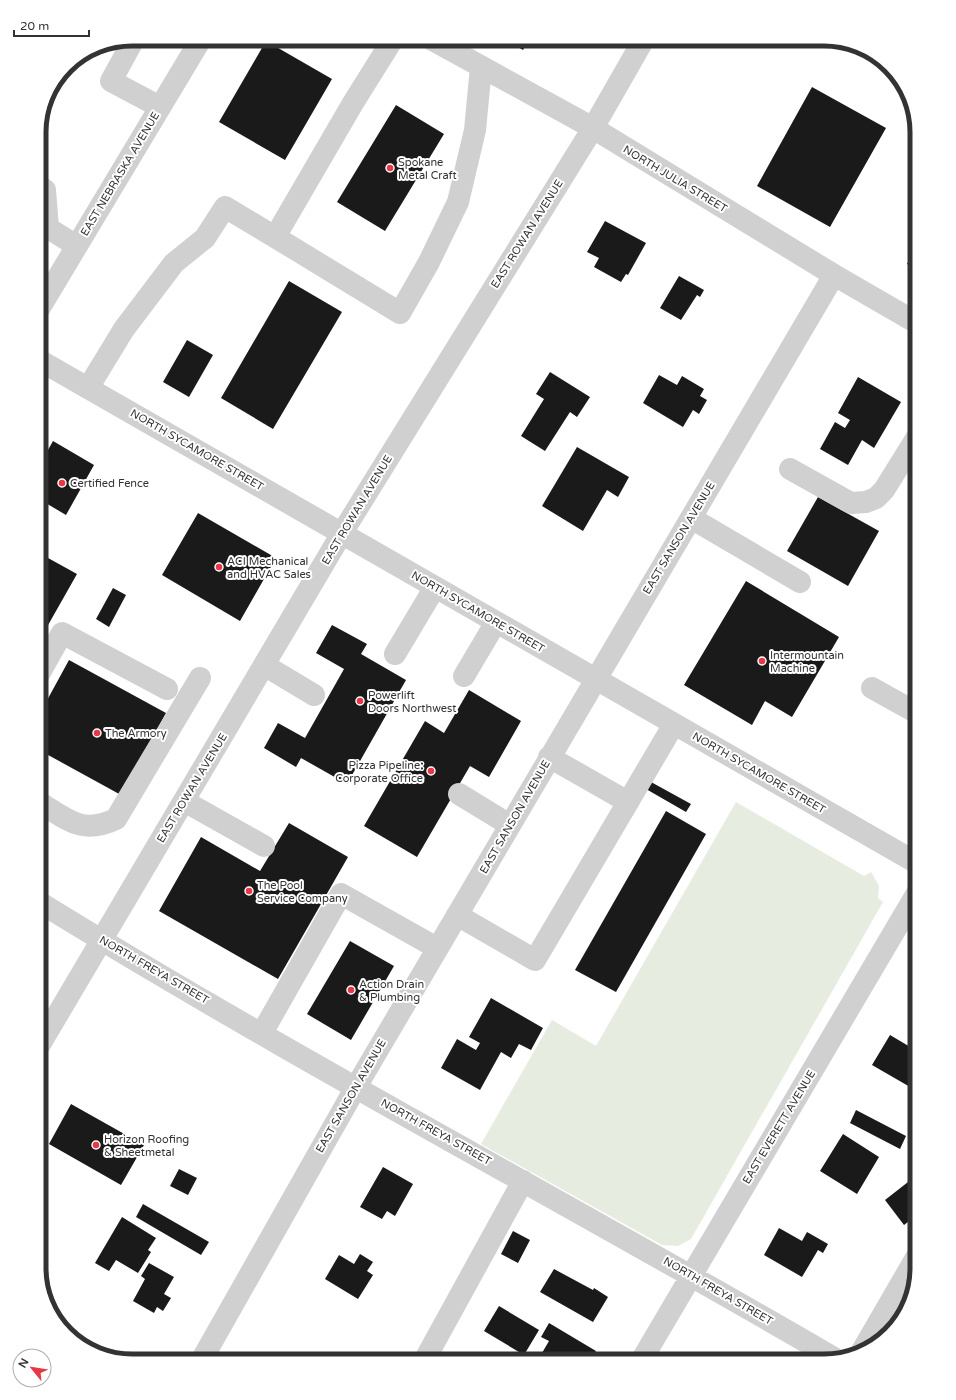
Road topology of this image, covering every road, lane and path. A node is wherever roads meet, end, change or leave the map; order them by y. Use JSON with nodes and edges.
{"nodes":[{"id":1,"x":130,"y":46,"type":"edge"},
{"id":2,"x":197,"y":46,"type":"edge"},
{"id":3,"x":389,"y":46,"type":"edge"},
{"id":4,"x":444,"y":46,"type":"edge"},
{"id":5,"x":640,"y":46,"type":"edge"},
{"id":6,"x":481,"y":67,"type":"junction"},
{"id":7,"x":160,"y":107,"type":"junction"},
{"id":8,"x":593,"y":128,"type":"junction"},
{"id":9,"x":46,"y":203,"type":"edge"},
{"id":10,"x":274,"y":237,"type":"junction"},
{"id":11,"x":76,"y":246,"type":"junction"},
{"id":12,"x":834,"y":276,"type":"junction"},
{"id":13,"x":46,"y":293,"type":"edge"},
{"id":14,"x":910,"y":319,"type":"edge"},
{"id":15,"x":46,"y":364,"type":"edge"},
{"id":16,"x":88,"y":388,"type":"junction"},
{"id":17,"x":910,"y":448,"type":"edge"},
{"id":18,"x":790,"y":469,"type":"dead end"},
{"id":19,"x":691,"y":518,"type":"junction"},
{"id":20,"x":342,"y":533,"type":"junction"},
{"id":21,"x":800,"y":582,"type":"dead end"},
{"id":22,"x":435,"y":587,"type":"junction"},
{"id":23,"x":496,"y":622,"type":"junction"},
{"id":24,"x":394,"y":654,"type":"dead end"},
{"id":25,"x":46,"y":662,"type":"edge"},
{"id":26,"x":264,"y":665,"type":"junction"},
{"id":27,"x":464,"y":676,"type":"dead end"},
{"id":28,"x":200,"y":678,"type":"dead end"},
{"id":29,"x":596,"y":679,"type":"junction"},
{"id":30,"x":872,"y":688,"type":"dead end"},
{"id":31,"x":167,"y":689,"type":"dead end"},
{"id":32,"x":314,"y":695,"type":"dead end"},
{"id":33,"x":910,"y":709,"type":"edge"},
{"id":34,"x":674,"y":724,"type":"junction"},
{"id":35,"x":550,"y":757,"type":"junction"},
{"id":36,"x":459,"y":794,"type":"dead end"},
{"id":37,"x":184,"y":801,"type":"junction"},
{"id":38,"x":628,"y":802,"type":"junction"},
{"id":39,"x":46,"y":806,"type":"edge"},
{"id":40,"x":510,"y":825,"type":"junction"},
{"id":41,"x":264,"y":846,"type":"dead end"},
{"id":42,"x":910,"y":859,"type":"edge"},
{"id":43,"x":910,"y":905,"type":"edge"},
{"id":44,"x":46,"y":906,"type":"edge"},
{"id":45,"x":457,"y":915,"type":"junction"},
{"id":46,"x":102,"y":940,"type":"junction"},
{"id":47,"x":437,"y":948,"type":"junction"},
{"id":48,"x":262,"y":1033,"type":"junction"},
{"id":49,"x":46,"y":1034,"type":"edge"},
{"id":50,"x":356,"y":1087,"type":"junction"},
{"id":51,"x":523,"y":1181,"type":"junction"},
{"id":52,"x":910,"y":1268,"type":"edge"},
{"id":53,"x":692,"y":1275,"type":"junction"},
{"id":54,"x":867,"y":1342,"type":"edge"},
{"id":55,"x":205,"y":1354,"type":"edge"},
{"id":56,"x":428,"y":1354,"type":"edge"},
{"id":57,"x":645,"y":1354,"type":"edge"},
{"id":58,"x":827,"y":1354,"type":"edge"}],
"edges":[{"from":1,"to":7,"type":"street"},
{"from":2,"to":7,"type":"street","name":"EAST NEBRASKA AVENUE"},
{"from":3,"to":10,"type":"street"},
{"from":4,"to":6,"type":"street","name":"NORTH JULIA STREET"},
{"from":5,"to":8,"type":"street","name":"EAST ROWAN AVENUE"},
{"from":6,"to":8,"type":"street","name":"NORTH JULIA STREET"},
{"from":6,"to":10,"type":"street"},
{"from":7,"to":11,"type":"street","name":"EAST NEBRASKA AVENUE"},
{"from":8,"to":12,"type":"street","name":"NORTH JULIA STREET"},
{"from":8,"to":20,"type":"street","name":"EAST ROWAN AVENUE"},
{"from":9,"to":11,"type":"street"},
{"from":10,"to":16,"type":"street"},
{"from":11,"to":13,"type":"street","name":"EAST NEBRASKA AVENUE"},
{"from":12,"to":14,"type":"street","name":"NORTH JULIA STREET"},
{"from":12,"to":19,"type":"street","name":"EAST SANSON AVENUE"},
{"from":15,"to":16,"type":"street","name":"NORTH SYCAMORE STREET"},
{"from":16,"to":20,"type":"street","name":"NORTH SYCAMORE STREET"},
{"from":17,"to":18,"type":"street"},
{"from":19,"to":21,"type":"street"},
{"from":19,"to":29,"type":"street","name":"EAST SANSON AVENUE"},
{"from":20,"to":22,"type":"street","name":"NORTH SYCAMORE STREET"},
{"from":20,"to":26,"type":"street","name":"EAST ROWAN AVENUE"},
{"from":22,"to":23,"type":"street","name":"NORTH SYCAMORE STREET"},
{"from":22,"to":24,"type":"street"},
{"from":23,"to":27,"type":"street"},
{"from":23,"to":29,"type":"street","name":"NORTH SYCAMORE STREET"},
{"from":25,"to":31,"type":"street"},
{"from":26,"to":32,"type":"street"},
{"from":26,"to":37,"type":"street","name":"EAST ROWAN AVENUE"},
{"from":28,"to":39,"type":"street"},
{"from":29,"to":34,"type":"street","name":"NORTH SYCAMORE STREET"},
{"from":29,"to":35,"type":"street","name":"EAST SANSON AVENUE"},
{"from":30,"to":33,"type":"street"},
{"from":34,"to":38,"type":"street"},
{"from":34,"to":42,"type":"street","name":"NORTH SYCAMORE STREET"},
{"from":35,"to":38,"type":"street"},
{"from":35,"to":40,"type":"street","name":"EAST SANSON AVENUE"},
{"from":36,"to":40,"type":"street"},
{"from":37,"to":41,"type":"street"},
{"from":37,"to":46,"type":"street","name":"EAST ROWAN AVENUE"},
{"from":38,"to":45,"type":"street"},
{"from":40,"to":45,"type":"street","name":"EAST SANSON AVENUE"},
{"from":43,"to":53,"type":"street","name":"EAST EVERETT AVENUE"},
{"from":44,"to":46,"type":"street","name":"NORTH FREYA STREET"},
{"from":45,"to":47,"type":"street","name":"EAST SANSON AVENUE"},
{"from":46,"to":48,"type":"street","name":"NORTH FREYA STREET"},
{"from":46,"to":49,"type":"street","name":"EAST ROWAN AVENUE"},
{"from":47,"to":48,"type":"street"},
{"from":47,"to":50,"type":"street","name":"EAST SANSON AVENUE"},
{"from":48,"to":50,"type":"street","name":"NORTH FREYA STREET"},
{"from":50,"to":51,"type":"street","name":"NORTH FREYA STREET"},
{"from":50,"to":55,"type":"street","name":"EAST SANSON AVENUE"},
{"from":51,"to":53,"type":"street","name":"NORTH FREYA STREET"},
{"from":51,"to":56,"type":"street"},
{"from":52,"to":54,"type":"street"},
{"from":53,"to":57,"type":"street","name":"EAST EVERETT AVENUE"},
{"from":53,"to":58,"type":"street","name":"NORTH FREYA STREET"}]}
